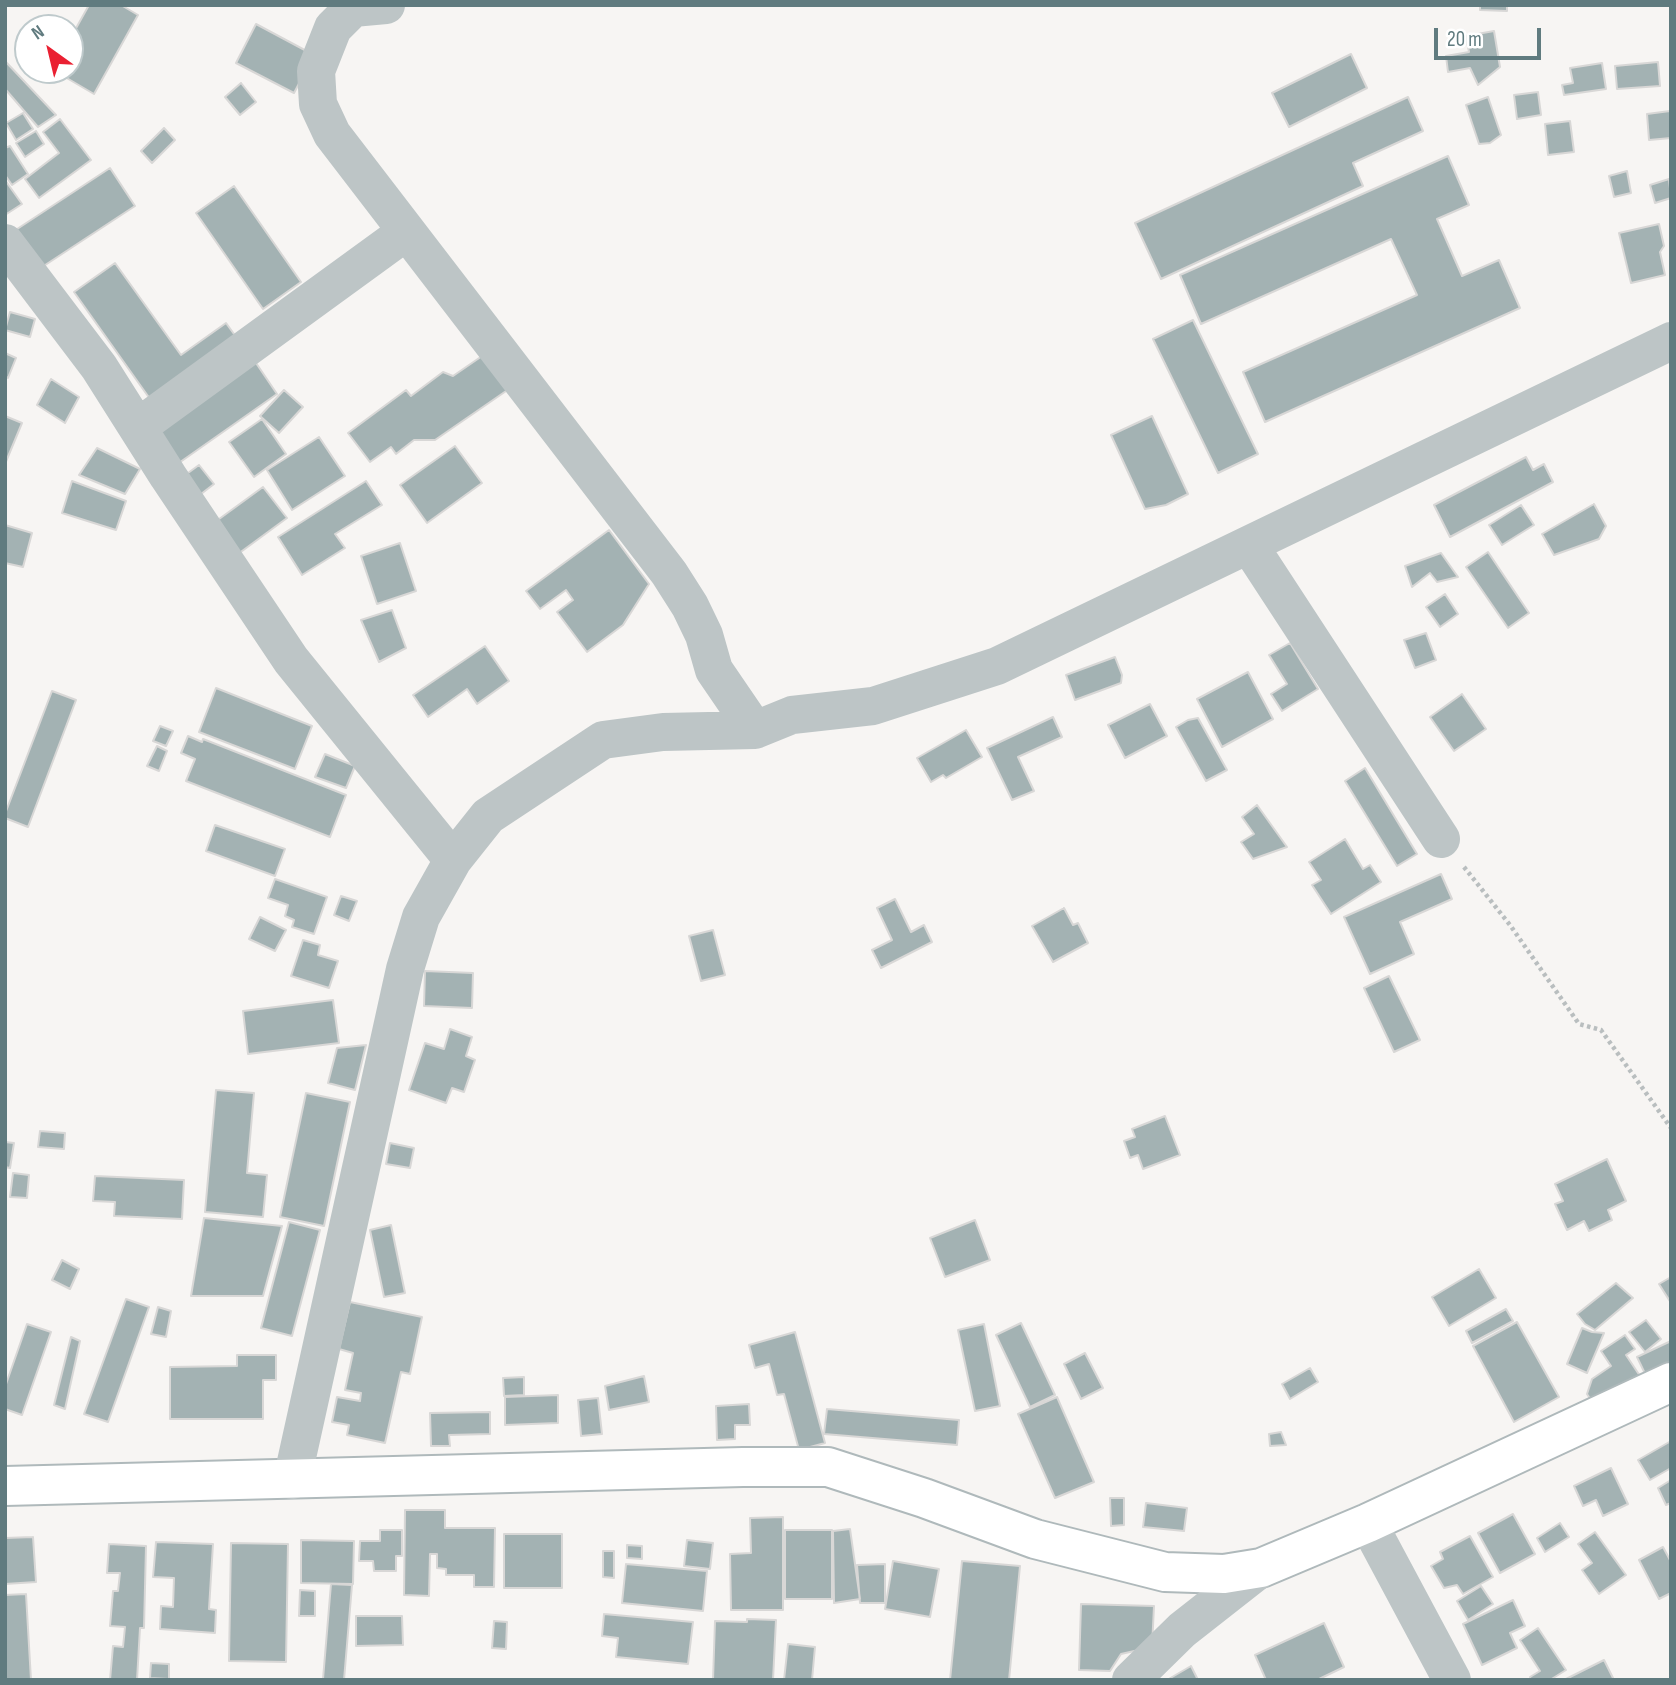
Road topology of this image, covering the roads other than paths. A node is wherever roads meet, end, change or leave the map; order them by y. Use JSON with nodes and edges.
{"nodes":[{"id":1,"x":386,"y":5,"type":"edge"},
{"id":2,"x":406,"y":232,"type":"junction"},
{"id":3,"x":5,"y":243,"type":"edge"},
{"id":4,"x":1671,"y":341,"type":"edge"},
{"id":5,"x":138,"y":427,"type":"junction"},
{"id":6,"x":1249,"y":545,"type":"junction"},
{"id":7,"x":755,"y":730,"type":"junction"},
{"id":8,"x":1441,"y":839,"type":"road end"},
{"id":9,"x":453,"y":860,"type":"junction"},
{"id":10,"x":1671,"y":1382,"type":"edge"},
{"id":11,"x":292,"y":1480,"type":"junction"},
{"id":12,"x":5,"y":1486,"type":"edge"},
{"id":13,"x":1368,"y":1523,"type":"junction"},
{"id":14,"x":1261,"y":1568,"type":"junction"},
{"id":15,"x":1131,"y":1680,"type":"edge"},
{"id":16,"x":1452,"y":1680,"type":"edge"}],
"edges":[{"from":1,"to":2,"type":"street"},
{"from":2,"to":5,"type":"street"},
{"from":2,"to":7,"type":"street"},
{"from":3,"to":5,"type":"street"},
{"from":4,"to":6,"type":"street"},
{"from":5,"to":9,"type":"street"},
{"from":6,"to":7,"type":"street"},
{"from":6,"to":8,"type":"street"},
{"from":7,"to":9,"type":"street"},
{"from":9,"to":11,"type":"street"},
{"from":10,"to":13,"type":"main road"},
{"from":11,"to":12,"type":"main road"},
{"from":11,"to":14,"type":"main road"},
{"from":13,"to":14,"type":"main road"},
{"from":13,"to":16,"type":"street"},
{"from":14,"to":15,"type":"street"}]}
